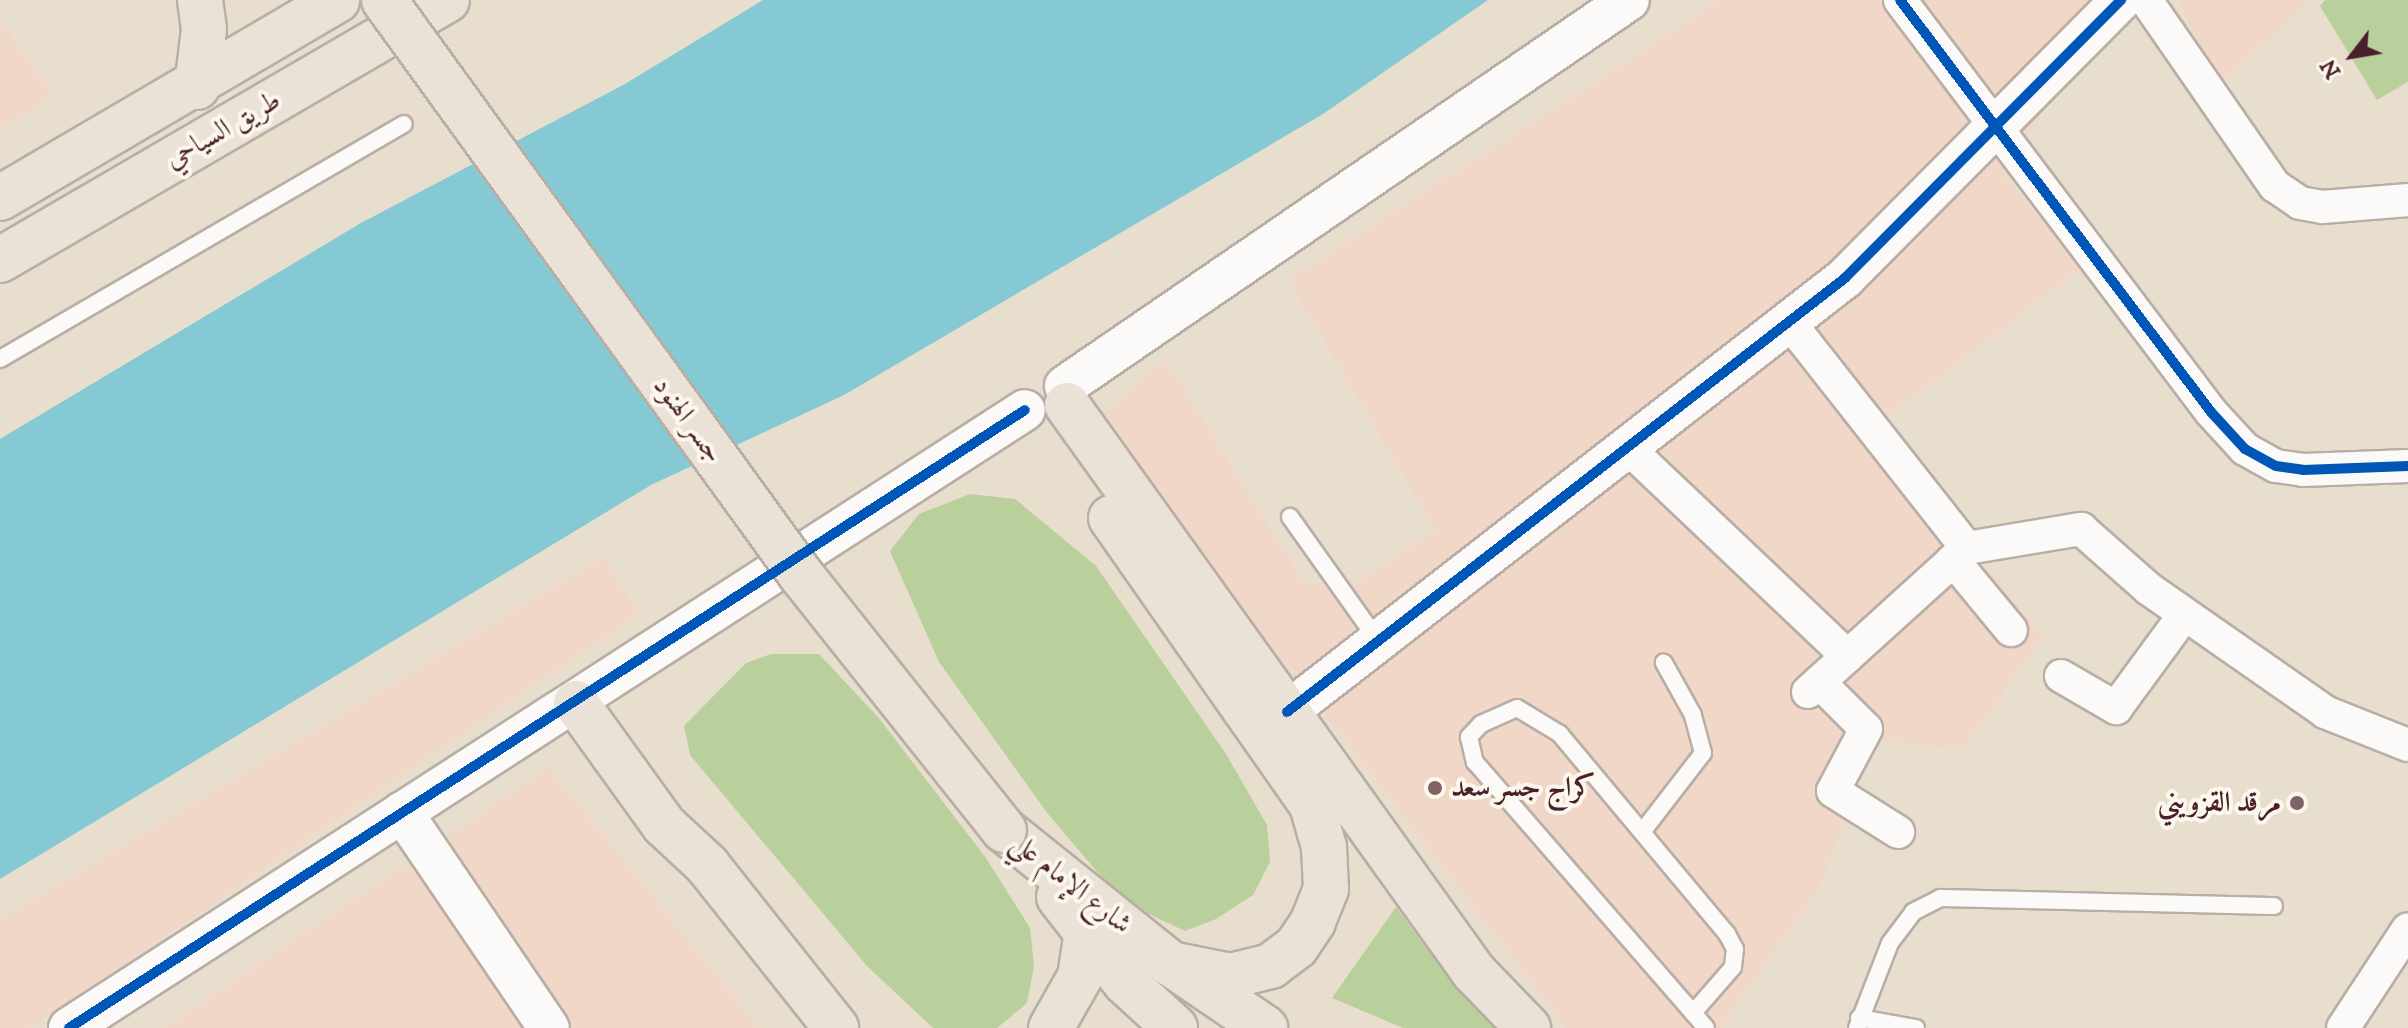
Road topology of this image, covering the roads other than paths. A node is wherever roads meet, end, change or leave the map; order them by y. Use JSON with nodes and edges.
{"nodes":[{"id":1,"x":200,"y":0,"type":"edge"},
{"id":2,"x":337,"y":0,"type":"edge"},
{"id":3,"x":384,"y":0,"type":"edge"},
{"id":4,"x":447,"y":0,"type":"edge"},
{"id":5,"x":1629,"y":0,"type":"edge"},
{"id":6,"x":1900,"y":0,"type":"edge"},
{"id":7,"x":2121,"y":0,"type":"edge"},
{"id":8,"x":2146,"y":0,"type":"edge"},
{"id":9,"x":197,"y":87,"type":"junction"},
{"id":10,"x":404,"y":124,"type":"dead end"},
{"id":11,"x":1998,"y":125,"type":"junction"},
{"id":12,"x":0,"y":198,"type":"edge"},
{"id":13,"x":2408,"y":200,"type":"edge"},
{"id":14,"x":0,"y":260,"type":"edge"},
{"id":15,"x":1789,"y":322,"type":"junction"},
{"id":16,"x":0,"y":359,"type":"edge"},
{"id":17,"x":1050,"y":405,"type":"junction"},
{"id":18,"x":1629,"y":449,"type":"junction"},
{"id":19,"x":2408,"y":466,"type":"edge"},
{"id":20,"x":1290,"y":517,"type":"dead end"},
{"id":21,"x":1960,"y":554,"type":"junction"},
{"id":22,"x":2184,"y":615,"type":"junction"},
{"id":23,"x":2011,"y":630,"type":"dead end"},
{"id":24,"x":1379,"y":642,"type":"junction"},
{"id":25,"x":1847,"y":656,"type":"junction"},
{"id":26,"x":1664,"y":663,"type":"dead end"},
{"id":27,"x":2061,"y":676,"type":"dead end"},
{"id":28,"x":589,"y":694,"type":"junction"},
{"id":29,"x":1287,"y":712,"type":"junction"},
{"id":30,"x":2408,"y":745,"type":"edge"},
{"id":31,"x":402,"y":812,"type":"junction"},
{"id":32,"x":1004,"y":830,"type":"junction"},
{"id":33,"x":1642,"y":832,"type":"junction"},
{"id":34,"x":1898,"y":832,"type":"dead end"},
{"id":35,"x":2274,"y":906,"type":"dead end"},
{"id":36,"x":2408,"y":929,"type":"edge"},
{"id":37,"x":1087,"y":931,"type":"junction"},
{"id":38,"x":1171,"y":964,"type":"junction"},
{"id":39,"x":1693,"y":1013,"type":"junction"},
{"id":40,"x":1858,"y":1023,"type":"edge"},
{"id":41,"x":69,"y":1028,"type":"edge"},
{"id":42,"x":549,"y":1028,"type":"edge"},
{"id":43,"x":836,"y":1028,"type":"edge"},
{"id":44,"x":1051,"y":1028,"type":"edge"},
{"id":45,"x":1175,"y":1028,"type":"edge"},
{"id":46,"x":1265,"y":1028,"type":"edge"},
{"id":47,"x":1528,"y":1028,"type":"edge"},
{"id":48,"x":1706,"y":1028,"type":"edge"},
{"id":49,"x":1916,"y":1028,"type":"edge"},
{"id":50,"x":2343,"y":1028,"type":"edge"}],
"edges":[{"from":1,"to":9,"type":"main road"},
{"from":2,"to":9,"type":"main road","name":"طريق السياحي"},
{"from":3,"to":32,"type":"main road","name":"جسر الهنود","bridge":true},
{"from":4,"to":14,"type":"main road","name":"طريق السياحي"},
{"from":5,"to":17,"type":"street"},
{"from":6,"to":11,"type":"street"},
{"from":7,"to":11,"type":"street"},
{"from":8,"to":13,"type":"street"},
{"from":9,"to":12,"type":"main road","name":"طريق السياحي"},
{"from":10,"to":16,"type":"lane"},
{"from":11,"to":15,"type":"street"},
{"from":11,"to":19,"type":"street"},
{"from":15,"to":18,"type":"street"},
{"from":15,"to":21,"type":"street"},
{"from":17,"to":28,"type":"street"},
{"from":17,"to":29,"type":"main road"},
{"from":17,"to":38,"type":"main road"},
{"from":18,"to":24,"type":"street"},
{"from":18,"to":25,"type":"street"},
{"from":20,"to":24,"type":"lane"},
{"from":21,"to":22,"type":"street"},
{"from":21,"to":23,"type":"street"},
{"from":21,"to":25,"type":"street"},
{"from":22,"to":27,"type":"street"},
{"from":22,"to":30,"type":"street"},
{"from":24,"to":29,"type":"street"},
{"from":25,"to":34,"type":"street"},
{"from":26,"to":33,"type":"lane"},
{"from":28,"to":31,"type":"street"},
{"from":28,"to":43,"type":"main road"},
{"from":29,"to":47,"type":"main road"},
{"from":31,"to":41,"type":"street"},
{"from":31,"to":42,"type":"street"},
{"from":32,"to":37,"type":"main road","name":"شارع الإمام علي"},
{"from":32,"to":38,"type":"main road","name":"شارع الإمام علي"},
{"from":33,"to":39,"type":"lane"},
{"from":33,"to":39,"type":"lane"},
{"from":35,"to":40,"type":"lane"},
{"from":36,"to":50,"type":"street"},
{"from":37,"to":44,"type":"main road"},
{"from":37,"to":45,"type":"main road","name":"شارع الإمام علي"},
{"from":38,"to":46,"type":"main road","name":"شارع الإمام علي"},
{"from":39,"to":48,"type":"lane"},
{"from":40,"to":49,"type":"lane"}]}
